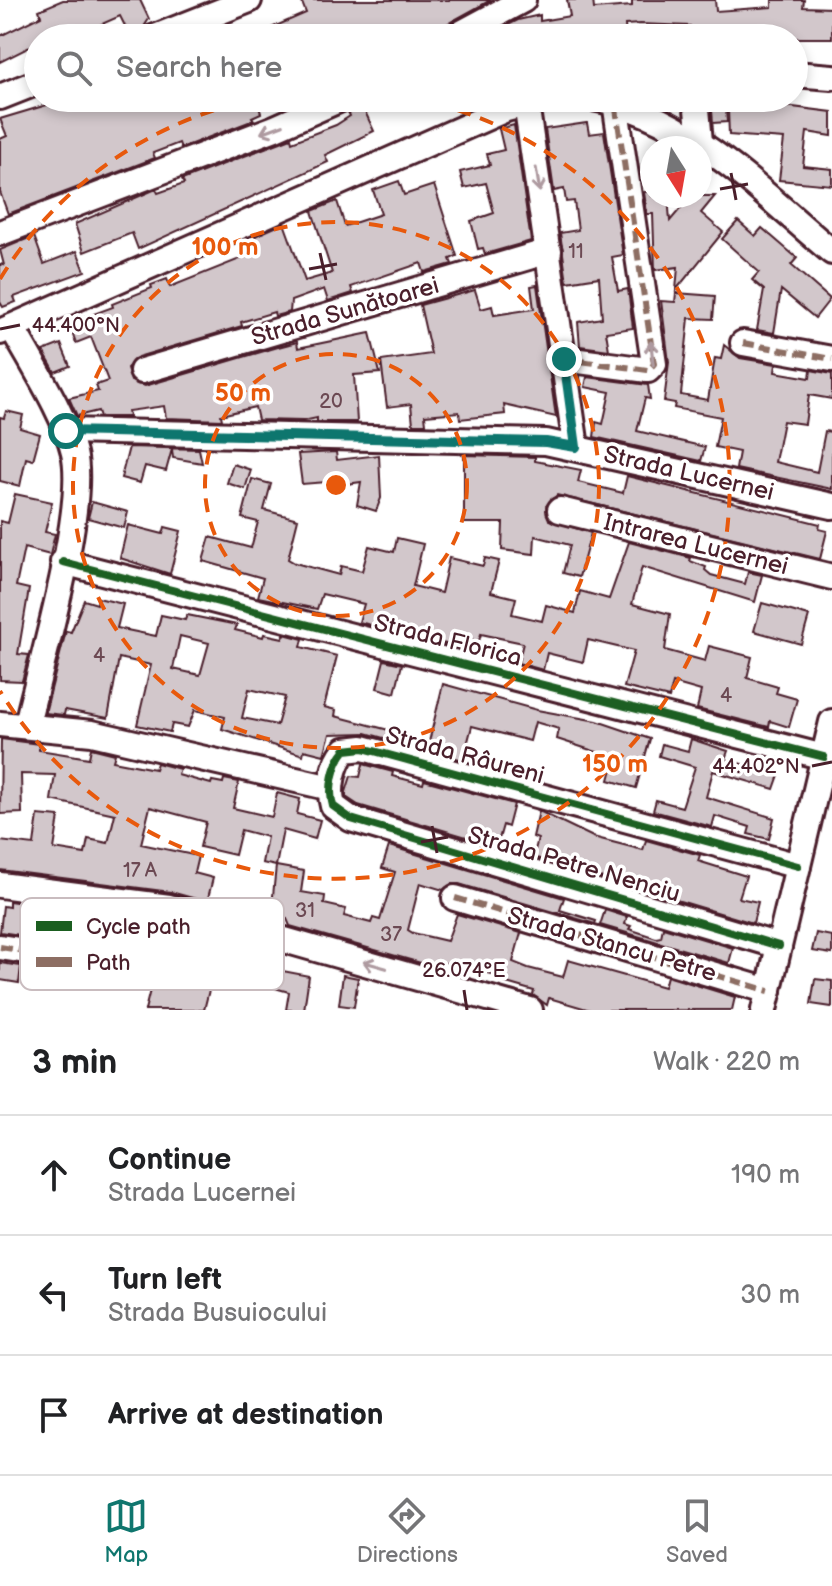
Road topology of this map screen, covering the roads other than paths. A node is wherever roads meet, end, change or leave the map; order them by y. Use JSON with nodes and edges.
{"nodes":[{"id":1,"x":249,"y":0,"type":"edge"},
{"id":2,"x":523,"y":0,"type":"edge"},
{"id":3,"x":188,"y":24,"type":"edge"},
{"id":4,"x":478,"y":24,"type":"edge"},
{"id":5,"x":808,"y":75,"type":"edge"},
{"id":6,"x":832,"y":77,"type":"edge"},
{"id":7,"x":24,"y":88,"type":"edge"},
{"id":8,"x":0,"y":97,"type":"edge"},
{"id":9,"x":311,"y":112,"type":"edge"},
{"id":10,"x":510,"y":112,"type":"edge"},
{"id":11,"x":539,"y":112,"type":"edge"},
{"id":12,"x":606,"y":112,"type":"edge"},
{"id":13,"x":639,"y":112,"type":"edge"},
{"id":14,"x":697,"y":112,"type":"edge"},
{"id":15,"x":689,"y":136,"type":"edge"},
{"id":16,"x":699,"y":136,"type":"edge"},
{"id":17,"x":712,"y":152,"type":"edge"},
{"id":18,"x":0,"y":233,"type":"edge"},
{"id":19,"x":549,"y":251,"type":"junction"},
{"id":20,"x":832,"y":252,"type":"edge"},
{"id":21,"x":6,"y":330,"type":"edge"},
{"id":22,"x":743,"y":343,"type":"dead end"},
{"id":23,"x":564,"y":359,"type":"junction"},
{"id":24,"x":832,"y":359,"type":"edge"},
{"id":25,"x":142,"y":371,"type":"dead end"},
{"id":26,"x":66,"y":431,"type":"junction"},
{"id":27,"x":576,"y":447,"type":"junction"},
{"id":28,"x":832,"y":506,"type":"edge"},
{"id":29,"x":560,"y":510,"type":"dead end"},
{"id":30,"x":63,"y":562,"type":"junction"},
{"id":31,"x":832,"y":577,"type":"edge"},
{"id":32,"x":832,"y":722,"type":"edge"},
{"id":33,"x":0,"y":724,"type":"edge"},
{"id":34,"x":27,"y":724,"type":"junction"},
{"id":35,"x":824,"y":757,"type":"junction"},
{"id":36,"x":331,"y":788,"type":"junction"},
{"id":37,"x":798,"y":866,"type":"junction"},
{"id":38,"x":0,"y":885,"type":"edge"},
{"id":39,"x":100,"y":898,"type":"edge"},
{"id":40,"x":455,"y":898,"type":"dead end"},
{"id":41,"x":284,"y":940,"type":"edge"},
{"id":42,"x":779,"y":946,"type":"junction"},
{"id":43,"x":0,"y":947,"type":"edge"},
{"id":44,"x":20,"y":950,"type":"edge"},
{"id":45,"x":767,"y":1000,"type":"edge"},
{"id":46,"x":530,"y":1010,"type":"edge"}],
"edges":[{"from":1,"to":3,"type":"street"},
{"from":2,"to":4,"type":"street"},
{"from":5,"to":6,"type":"street"},
{"from":7,"to":8,"type":"street"},
{"from":9,"to":18,"type":"street","one_way":true},
{"from":10,"to":21,"type":"street"},
{"from":11,"to":19,"type":"street","one_way":true},
{"from":23,"to":12,"type":"street","one_way":true},
{"from":13,"to":15,"type":"street"},
{"from":14,"to":16,"type":"street"},
{"from":17,"to":20,"type":"street"},
{"from":19,"to":23,"type":"street"},
{"from":19,"to":25,"type":"street","name":"Strada Sunătoarei"},
{"from":21,"to":26,"type":"street"},
{"from":22,"to":24,"type":"street"},
{"from":23,"to":27,"type":"street"},
{"from":26,"to":27,"type":"street","name":"Strada Lucernei"},
{"from":26,"to":30,"type":"street"},
{"from":27,"to":28,"type":"street","name":"Strada Lucernei"},
{"from":29,"to":31,"type":"street","name":"Intrarea Lucernei"},
{"from":30,"to":34,"type":"street"},
{"from":30,"to":35,"type":"street","name":"Strada Florica"},
{"from":32,"to":35,"type":"street"},
{"from":33,"to":34,"type":"street"},
{"from":34,"to":36,"type":"street"},
{"from":35,"to":37,"type":"street"},
{"from":36,"to":37,"type":"street","name":"Strada Râureni"},
{"from":36,"to":42,"type":"street","name":"Strada Petre Nenciu"},
{"from":37,"to":42,"type":"street"},
{"from":39,"to":38,"type":"street","one_way":true},
{"from":40,"to":45,"type":"street","name":"Strada Stancu Petre"},
{"from":46,"to":41,"type":"street","one_way":true},
{"from":42,"to":45,"type":"street"},
{"from":43,"to":44,"type":"street"}]}
